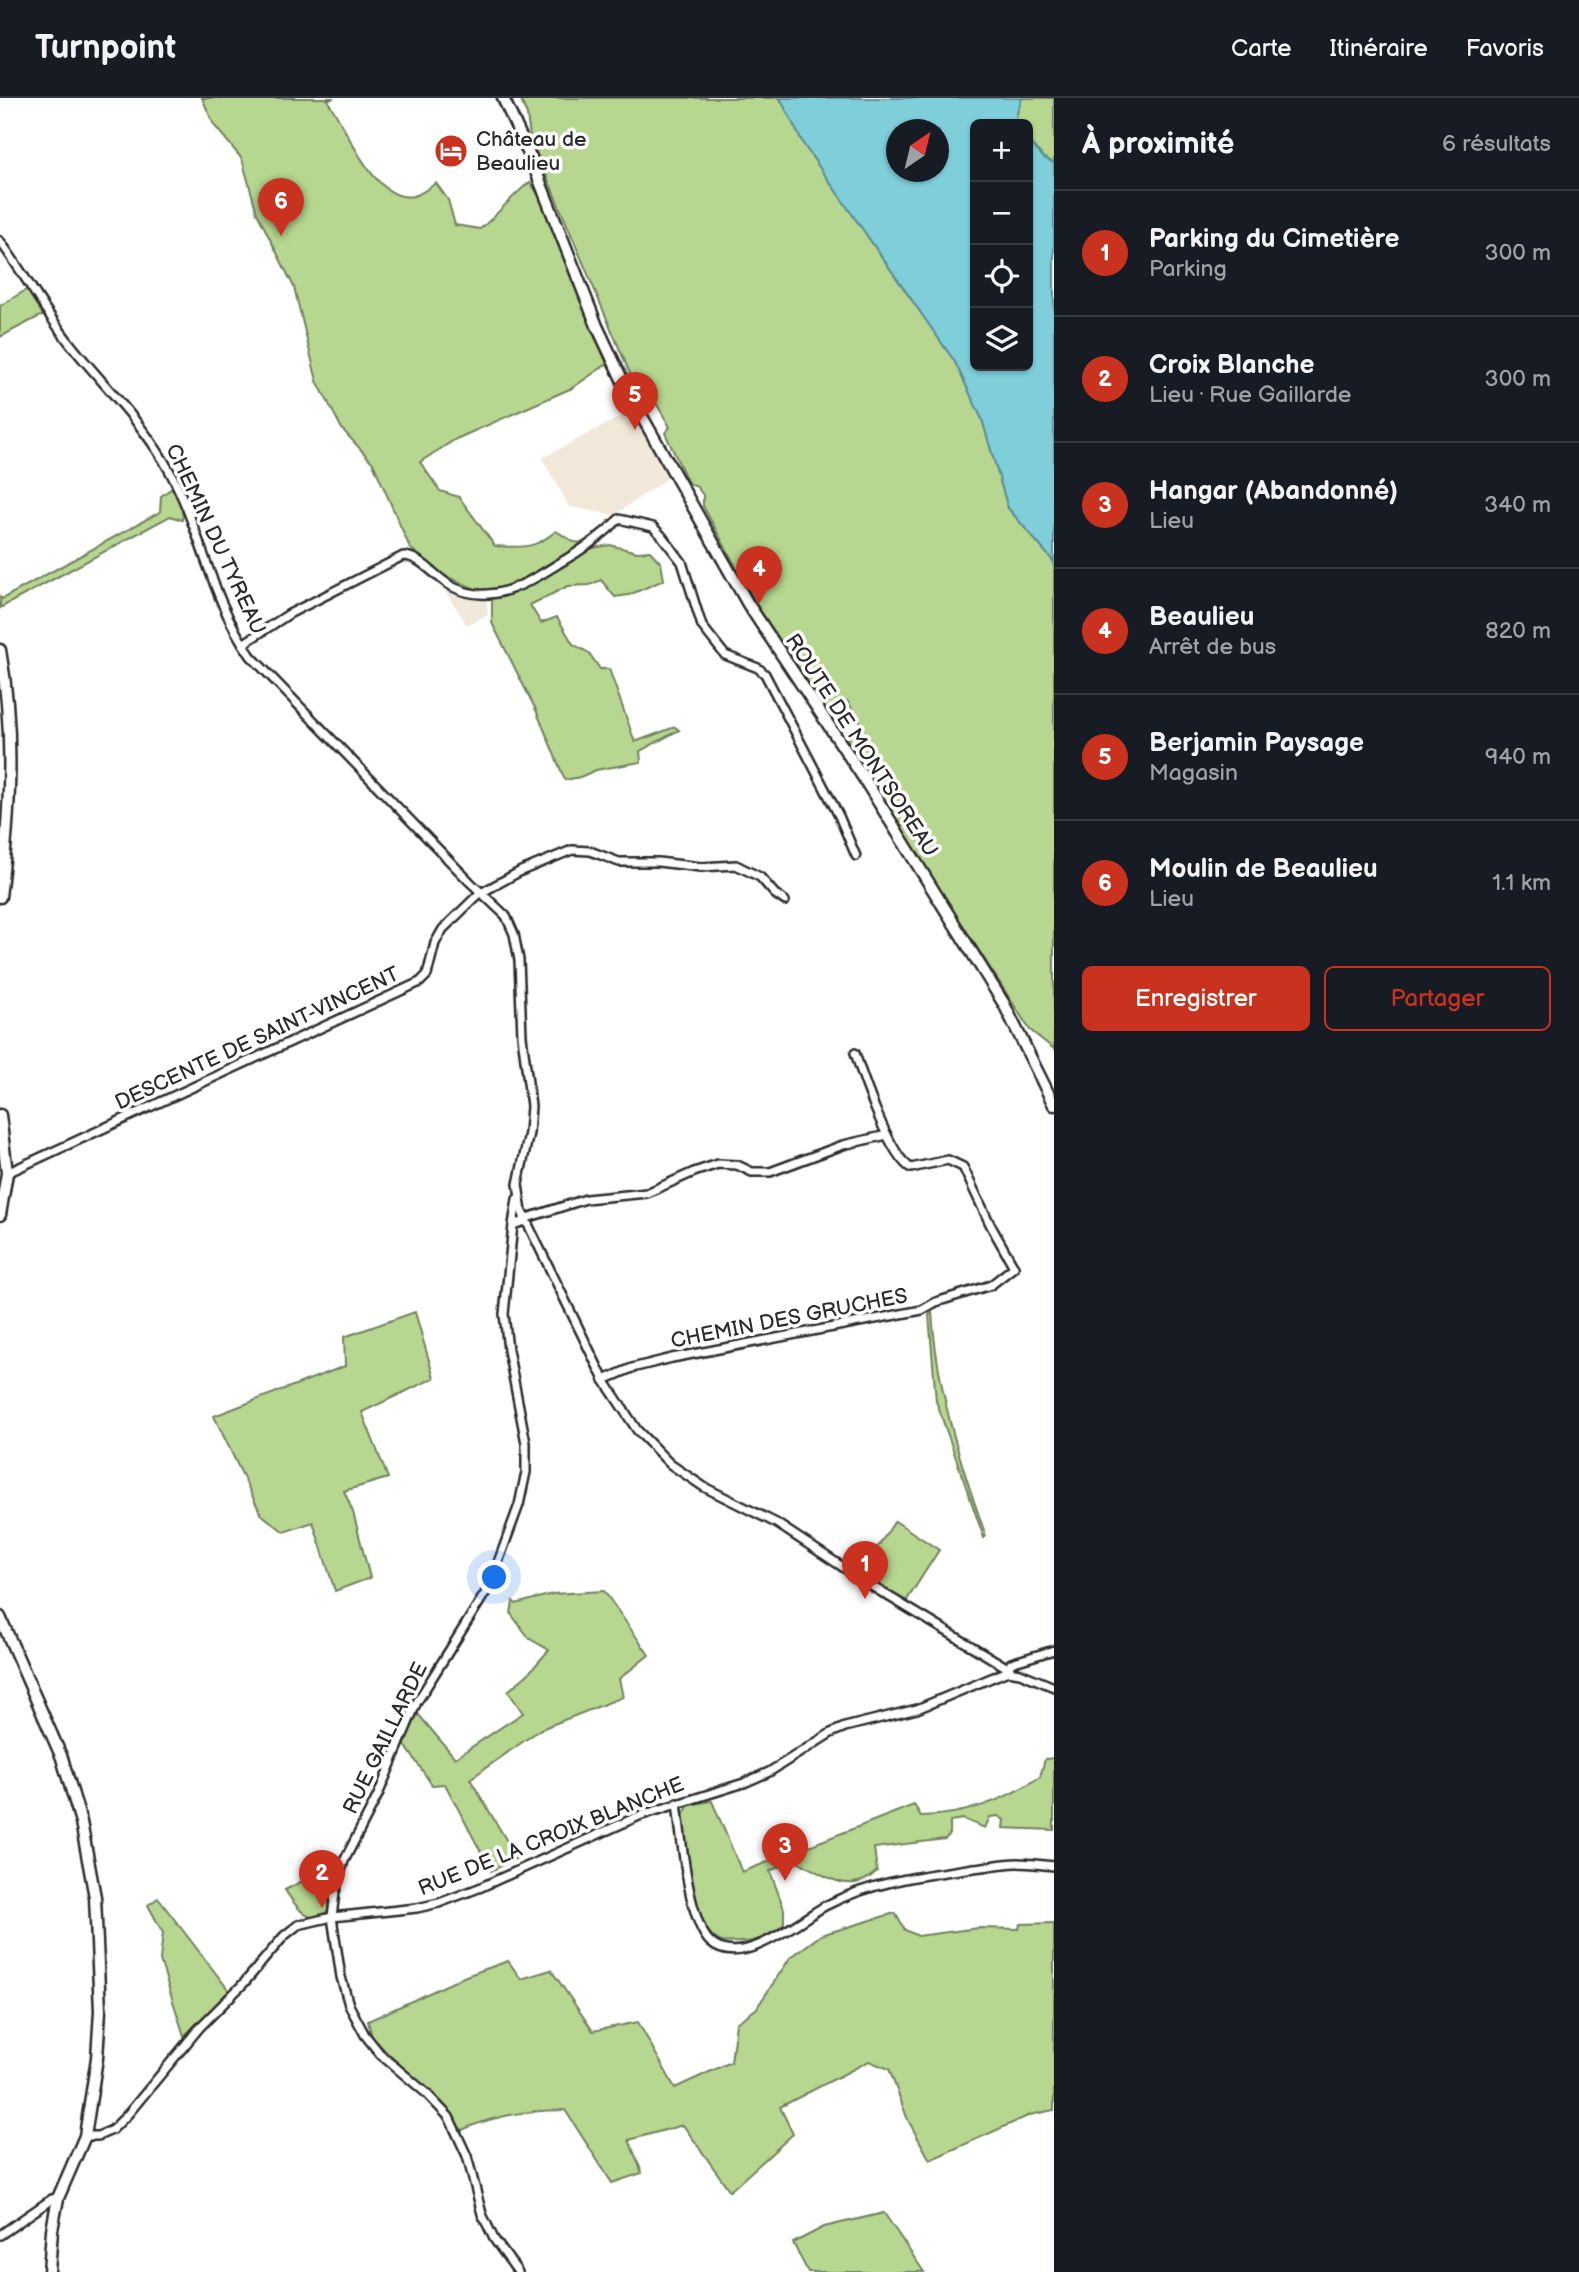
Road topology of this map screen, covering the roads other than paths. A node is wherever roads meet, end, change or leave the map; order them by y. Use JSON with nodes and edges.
{"nodes":[{"id":1,"x":503,"y":98,"type":"edge"},
{"id":2,"x":0,"y":241,"type":"edge"},
{"id":3,"x":243,"y":644,"type":"junction"},
{"id":4,"x":0,"y":650,"type":"edge"},
{"id":5,"x":856,"y":856,"type":"dead end"},
{"id":6,"x":482,"y":892,"type":"junction"},
{"id":7,"x":0,"y":897,"type":"edge"},
{"id":8,"x":785,"y":901,"type":"dead end"},
{"id":9,"x":855,"y":1053,"type":"dead end"},
{"id":10,"x":1054,"y":1105,"type":"edge"},
{"id":11,"x":0,"y":1115,"type":"edge"},
{"id":12,"x":887,"y":1135,"type":"junction"},
{"id":13,"x":7,"y":1173,"type":"junction"},
{"id":14,"x":518,"y":1195,"type":"junction"},
{"id":15,"x":0,"y":1215,"type":"edge"},
{"id":16,"x":524,"y":1220,"type":"junction"},
{"id":17,"x":513,"y":1225,"type":"junction"},
{"id":18,"x":604,"y":1380,"type":"junction"},
{"id":19,"x":0,"y":1617,"type":"edge"},
{"id":20,"x":1054,"y":1650,"type":"edge"},
{"id":21,"x":1008,"y":1671,"type":"junction"},
{"id":22,"x":1054,"y":1687,"type":"edge"},
{"id":23,"x":677,"y":1803,"type":"junction"},
{"id":24,"x":1054,"y":1866,"type":"edge"},
{"id":25,"x":332,"y":1917,"type":"junction"},
{"id":26,"x":85,"y":2136,"type":"junction"},
{"id":27,"x":58,"y":2198,"type":"junction"},
{"id":28,"x":0,"y":2235,"type":"edge"},
{"id":29,"x":49,"y":2272,"type":"edge"},
{"id":30,"x":517,"y":2272,"type":"edge"}],
"edges":[{"from":1,"to":10,"type":"main road","name":"ROUTE DE MONTSOREAU"},
{"from":2,"to":3,"type":"street","name":"CHEMIN DU TYREAU"},
{"from":3,"to":5,"type":"street"},
{"from":3,"to":6,"type":"street","name":"CHEMIN DU TYREAU"},
{"from":4,"to":7,"type":"main road"},
{"from":6,"to":8,"type":"street","name":"DESCENTE DE SAINT-VINCENT"},
{"from":6,"to":13,"type":"street","name":"DESCENTE DE SAINT-VINCENT"},
{"from":6,"to":14,"type":"street","name":"CHEMIN DU TYREAU"},
{"from":9,"to":12,"type":"street"},
{"from":11,"to":13,"type":"main road"},
{"from":12,"to":16,"type":"street"},
{"from":12,"to":18,"type":"street","name":"CHEMIN DES GRUCHES"},
{"from":13,"to":15,"type":"main road"},
{"from":14,"to":16,"type":"street"},
{"from":14,"to":17,"type":"street","name":"RUE GAILLARDE"},
{"from":16,"to":17,"type":"street"},
{"from":16,"to":18,"type":"street"},
{"from":17,"to":25,"type":"street","name":"RUE GAILLARDE"},
{"from":18,"to":21,"type":"street"},
{"from":19,"to":26,"type":"main road"},
{"from":20,"to":21,"type":"street","name":"RUE DE LA CROIX BLANCHE"},
{"from":21,"to":22,"type":"street"},
{"from":21,"to":23,"type":"street","name":"RUE DE LA CROIX BLANCHE"},
{"from":23,"to":24,"type":"street"},
{"from":23,"to":25,"type":"street","name":"RUE DE LA CROIX BLANCHE"},
{"from":25,"to":26,"type":"street","name":"RUE DE LA CROIX BLANCHE"},
{"from":25,"to":30,"type":"street","name":"RUE GAILLARDE"},
{"from":26,"to":27,"type":"main road"},
{"from":27,"to":28,"type":"street"},
{"from":27,"to":29,"type":"main road"}]}
